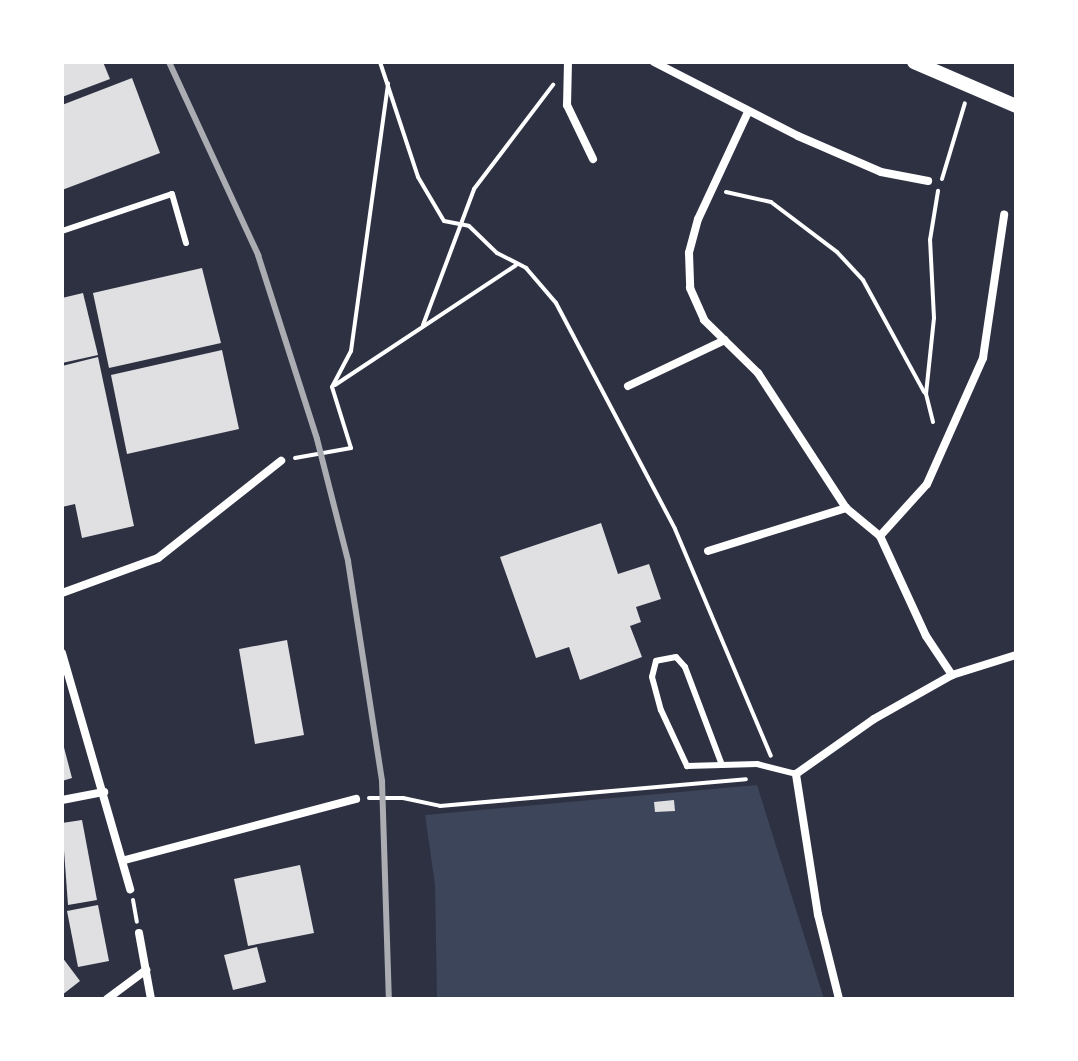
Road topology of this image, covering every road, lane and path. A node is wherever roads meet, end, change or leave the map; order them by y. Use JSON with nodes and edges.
{"nodes":[{"id":1,"x":380,"y":62,"type":"edge"},
{"id":2,"x":654,"y":62,"type":"edge"},
{"id":3,"x":914,"y":62,"type":"edge"},
{"id":4,"x":566,"y":64,"type":"edge"},
{"id":5,"x":388,"y":80,"type":"junction"},
{"id":6,"x":968,"y":89,"type":"junction"},
{"id":7,"x":1016,"y":106,"type":"edge"},
{"id":8,"x":748,"y":112,"type":"junction"},
{"id":9,"x":593,"y":159,"type":"dead end"},
{"id":10,"x":928,"y":181,"type":"dead end"},
{"id":11,"x":710,"y":191,"type":"junction"},
{"id":12,"x":1004,"y":215,"type":"dead end"},
{"id":13,"x":460,"y":223,"type":"junction"},
{"id":14,"x":62,"y":231,"type":"edge"},
{"id":15,"x":186,"y":243,"type":"dead end"},
{"id":16,"x":516,"y":265,"type":"junction"},
{"id":17,"x":423,"y":325,"type":"junction"},
{"id":18,"x":725,"y":340,"type":"junction"},
{"id":19,"x":628,"y":386,"type":"dead end"},
{"id":20,"x":332,"y":387,"type":"junction"},
{"id":21,"x":926,"y":394,"type":"junction"},
{"id":22,"x":933,"y":422,"type":"dead end"},
{"id":23,"x":281,"y":461,"type":"joint"},
{"id":24,"x":846,"y":508,"type":"junction"},
{"id":25,"x":880,"y":536,"type":"junction"},
{"id":26,"x":708,"y":551,"type":"dead end"},
{"id":27,"x":62,"y":593,"type":"edge"},
{"id":28,"x":62,"y":653,"type":"edge"},
{"id":29,"x":1016,"y":655,"type":"edge"},
{"id":30,"x":952,"y":675,"type":"junction"},
{"id":31,"x":722,"y":765,"type":"junction"},
{"id":32,"x":807,"y":766,"type":"junction"},
{"id":33,"x":796,"y":774,"type":"junction"},
{"id":34,"x":750,"y":778,"type":"dead end"},
{"id":35,"x":104,"y":792,"type":"junction"},
{"id":36,"x":356,"y":799,"type":"joint"},
{"id":37,"x":62,"y":800,"type":"edge"},
{"id":38,"x":125,"y":860,"type":"junction"},
{"id":39,"x":130,"y":889,"type":"joint"},
{"id":40,"x":139,"y":933,"type":"joint"},
{"id":41,"x":146,"y":970,"type":"junction"},
{"id":42,"x":107,"y":999,"type":"edge"},
{"id":43,"x":151,"y":999,"type":"edge"},
{"id":44,"x":839,"y":999,"type":"edge"}],
"edges":[{"from":1,"to":5,"type":"path"},
{"from":2,"to":8,"type":"street"},
{"from":3,"to":6,"type":"street"},
{"from":4,"to":9,"type":"street"},
{"from":4,"to":13,"type":"path"},
{"from":5,"to":13,"type":"path"},
{"from":5,"to":20,"type":"path"},
{"from":6,"to":7,"type":"street"},
{"from":6,"to":21,"type":"path"},
{"from":8,"to":10,"type":"street"},
{"from":8,"to":11,"type":"street"},
{"from":11,"to":18,"type":"street"},
{"from":11,"to":21,"type":"path"},
{"from":12,"to":25,"type":"street"},
{"from":13,"to":16,"type":"path"},
{"from":13,"to":17,"type":"path"},
{"from":14,"to":15,"type":"lane"},
{"from":16,"to":17,"type":"path"},
{"from":16,"to":32,"type":"path"},
{"from":17,"to":20,"type":"path"},
{"from":18,"to":19,"type":"street"},
{"from":18,"to":24,"type":"street"},
{"from":20,"to":23,"type":"path"},
{"from":21,"to":22,"type":"path"},
{"from":23,"to":27,"type":"street"},
{"from":24,"to":25,"type":"street"},
{"from":24,"to":26,"type":"street"},
{"from":25,"to":30,"type":"street"},
{"from":28,"to":35,"type":"street"},
{"from":29,"to":30,"type":"street"},
{"from":30,"to":32,"type":"street"},
{"from":31,"to":31,"type":"lane"},
{"from":31,"to":33,"type":"lane"},
{"from":32,"to":33,"type":"street"},
{"from":33,"to":44,"type":"street"},
{"from":34,"to":36,"type":"path"},
{"from":35,"to":37,"type":"street"},
{"from":35,"to":38,"type":"street"},
{"from":36,"to":38,"type":"street"},
{"from":38,"to":39,"type":"street"},
{"from":39,"to":40,"type":"path"},
{"from":40,"to":41,"type":"street"},
{"from":41,"to":42,"type":"street"},
{"from":41,"to":43,"type":"street"}]}
